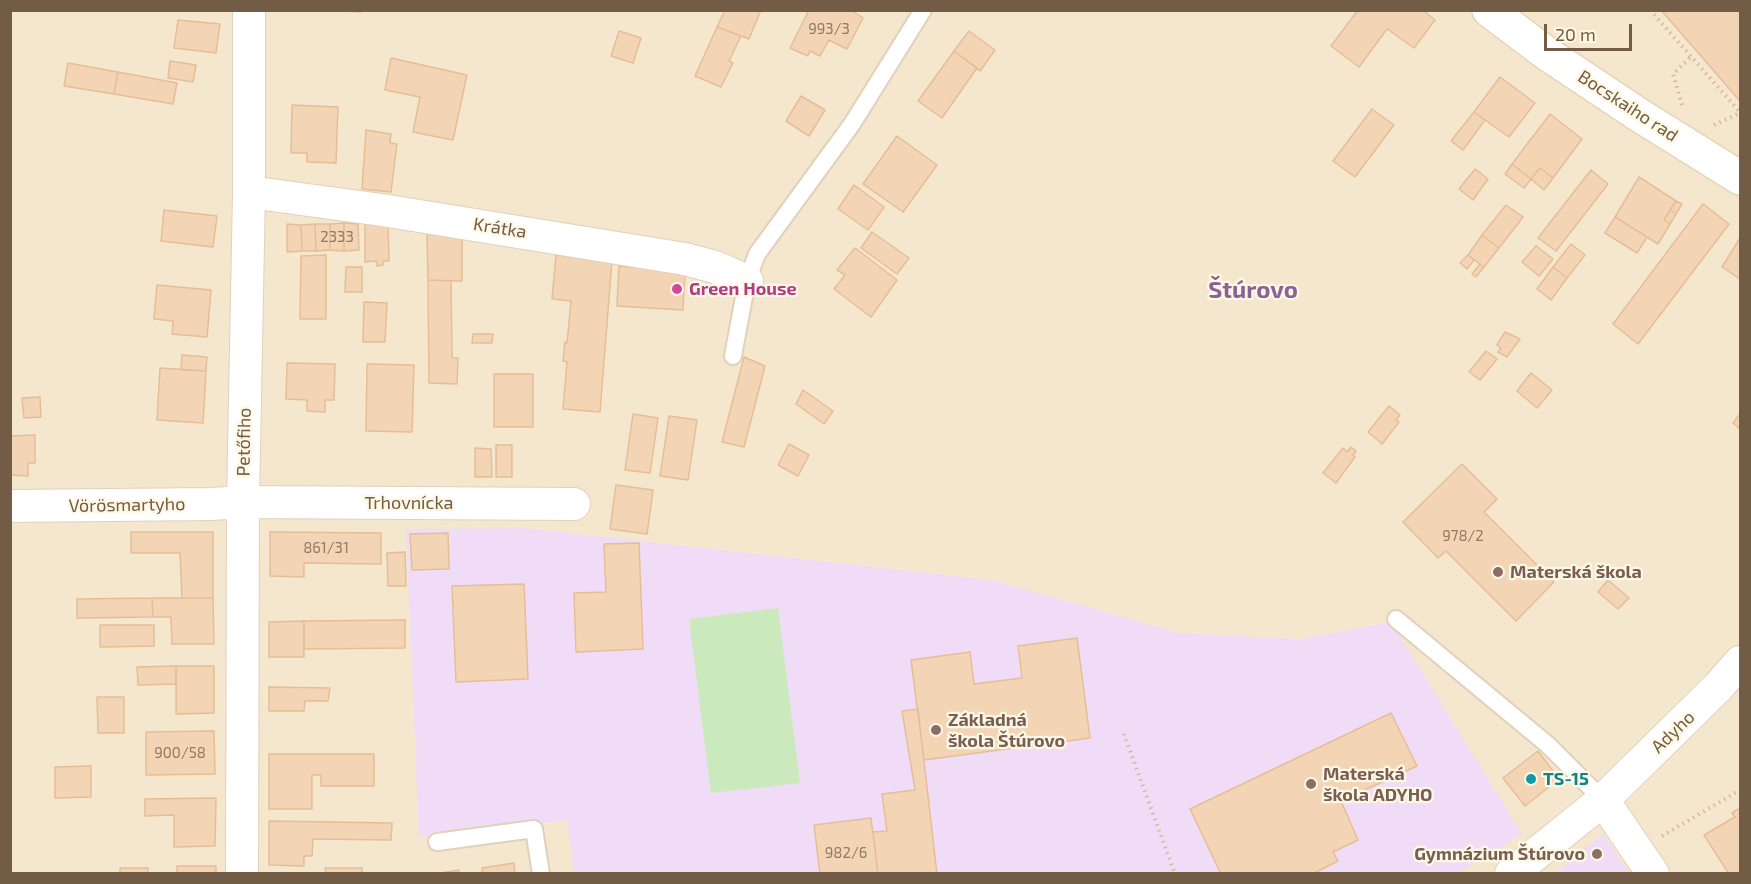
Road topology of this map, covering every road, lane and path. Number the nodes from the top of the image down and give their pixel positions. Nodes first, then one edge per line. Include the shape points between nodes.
1 (249, 10) edge
2 (923, 10) edge
3 (1489, 10) edge
4 (1650, 10) edge
5 (1691, 57) junction
6 (1683, 108) dead end
7 (1740, 112) edge
8 (1713, 126) dead end
9 (1740, 178) edge
10 (249, 192) junction
11 (747, 281) junction
12 (733, 356) dead end
13 (243, 502) junction
14 (574, 504) dead end
15 (10, 506) edge
16 (1396, 619) dead end
17 (1740, 662) edge
18 (1124, 734) dead end
19 (1740, 790) edge
20 (1603, 800) junction
21 (437, 842) dead end
22 (1646, 862) edge
23 (242, 873) edge
24 (541, 873) edge
25 (1175, 873) edge
26 (1511, 873) edge

1 - 10 street, Petőfiho
2 - 11 lane via 852,124 757,254
3 - 9 street, Bocskaiho rad via 1629,109
4 - 5 path
5 - 6 path via 1673,74
5 - 7 path
7 - 8 path
10 - 11 street, Krátka via 684,259
10 - 13 street, Petőfiho
11 - 12 lane
13 - 14 street, Trhovnícka
13 - 15 street, Vörösmartyho
13 - 23 street, Petőfiho
16 - 20 lane via 1548,745
17 - 20 street, Adyho
18 - 25 path
19 - 22 path
20 - 22 street
20 - 26 street, Adyho
21 - 24 lane via 534,829

